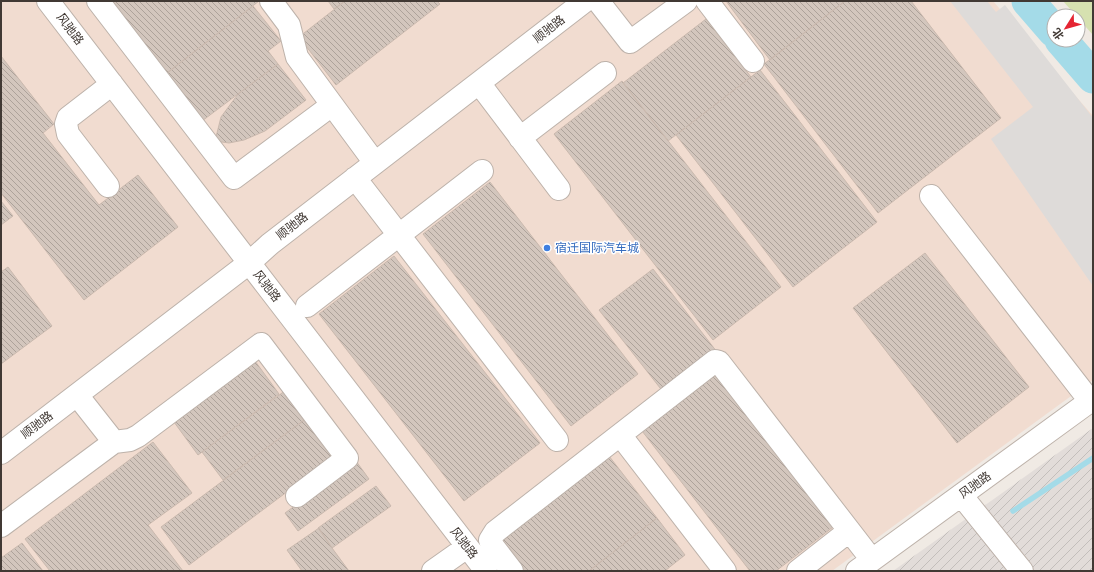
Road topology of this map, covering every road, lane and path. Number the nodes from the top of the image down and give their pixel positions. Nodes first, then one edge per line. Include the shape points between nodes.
1 (48, 1) edge
2 (98, 1) edge
3 (271, 1) edge
4 (686, 1) edge
5 (708, 1) edge
6 (585, 2) edge
7 (753, 61) dead end
8 (605, 73) dead end
9 (479, 83) junction
10 (112, 84) junction
11 (332, 105) junction
12 (520, 138) junction
13 (375, 163) junction
14 (482, 171) dead end
15 (355, 178) junction
16 (108, 186) dead end
17 (559, 189) dead end
18 (931, 196) dead end
19 (398, 235) junction
20 (250, 263) junction
21 (307, 306) dead end
22 (78, 394) junction
23 (1092, 400) edge
24 (621, 436) junction
25 (557, 440) dead end
26 (114, 442) junction
27 (1, 453) edge
28 (961, 495) junction
29 (297, 496) dead end
30 (1, 526) edge
31 (849, 532) junction
32 (467, 547) junction
33 (864, 566) edge
34 (433, 571) edge
35 (486, 571) edge
36 (512, 571) edge
37 (725, 571) edge
38 (798, 571) edge
39 (1022, 571) edge

1 - 10 street, 风驰路
2 - 11 street via 234,178
3 - 11 street via 289,24 297,58
4 - 6 street via 630,42
5 - 7 street
6 - 9 street, 顺驰路
8 - 12 street
9 - 12 street
9 - 13 street, 顺驰路
10 - 16 street via 68,118 66,124 68,134
10 - 20 street, 风驰路
11 - 13 street
12 - 17 street
13 - 15 street, 顺驰路
14 - 19 street
15 - 19 street
15 - 20 street, 顺驰路 via 270,244
18 - 23 street
19 - 21 street
19 - 25 street
20 - 22 street, 顺驰路
20 - 32 street, 风驰路
22 - 26 street
22 - 27 street, 顺驰路
23 - 28 street, 风驰路
24 - 31 street via 711,364 719,362
24 - 36 street via 492,536 492,545
24 - 37 street
26 - 29 street via 138,436 261,344 347,458
26 - 30 street
28 - 33 street, 风驰路
28 - 39 street
31 - 33 street
31 - 38 street
32 - 34 street
32 - 35 street, 风驰路

